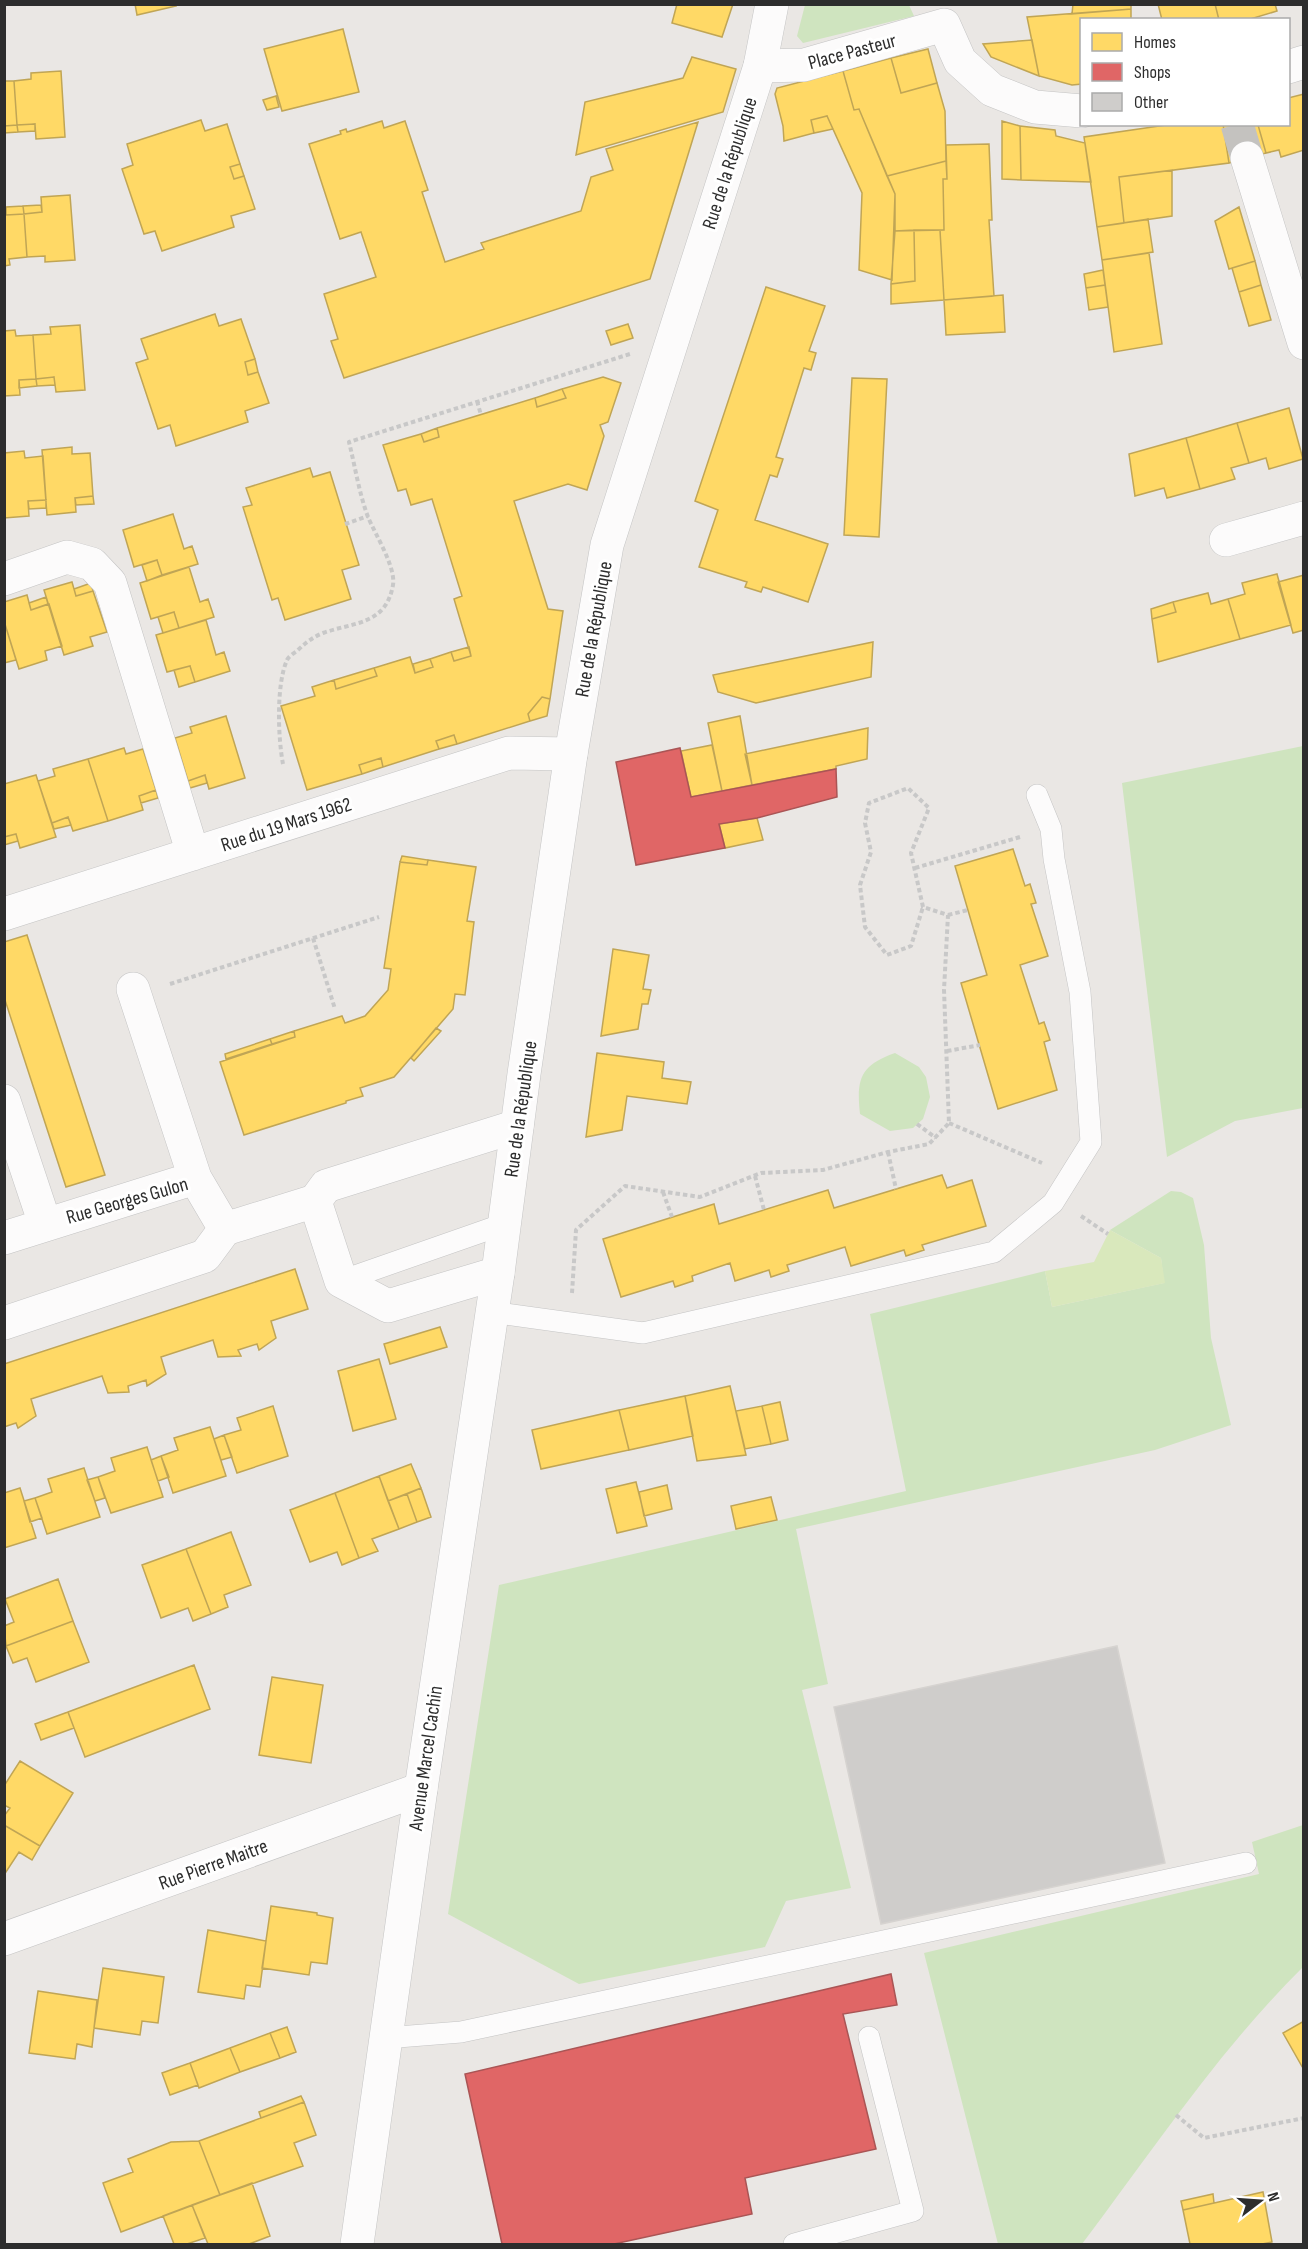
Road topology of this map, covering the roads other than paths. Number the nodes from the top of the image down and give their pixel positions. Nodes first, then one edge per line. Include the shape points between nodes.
1 (772, 4) edge
2 (760, 66) junction
3 (1080, 111) edge
4 (1247, 158) tunnel mouth
5 (1304, 343) edge
6 (1304, 518) edge
7 (1226, 540) dead end
8 (4, 579) edge
9 (571, 754) junction
10 (1037, 795) dead end
11 (193, 854) junction
12 (4, 914) edge
13 (134, 992) road end
14 (4, 1101) edge
15 (517, 1126) junction
16 (195, 1178) junction
17 (315, 1201) junction
18 (45, 1224) junction
19 (504, 1224) junction
20 (225, 1229) junction
21 (4, 1238) edge
22 (498, 1273) junction
23 (341, 1281) junction
24 (492, 1312) junction
25 (4, 1323) edge
26 (421, 1789) junction
27 (1246, 1863) dead end
28 (4, 1938) edge
29 (869, 2037) dead end
30 (385, 2038) junction
31 (357, 2244) edge
32 (794, 2244) edge

1 - 2 street, Rue de la République
2 - 3 street, Place Pasteur via 804,65 944,25 960,61 992,90 1035,107
2 - 9 street, Rue de la République via 607,545
4 - 5 street
6 - 7 street
8 - 11 street via 67,557 92,564 110,583
9 - 11 street, Rue du 19 Mars 1962 via 509,753
9 - 15 street, Rue de la République
10 - 24 lane via 1050,829 1080,992 1091,1142 1053,1203 994,1252 643,1334
11 - 12 street, Rue du 19 Mars 1962
13 - 16 street
14 - 18 street
15 - 17 street via 326,1186
15 - 19 street, Rue de la République
16 - 18 street, Rue Georges Gulon
16 - 20 street, Rue Georges Gulon
17 - 20 street
17 - 23 street
18 - 21 street, Rue Georges Gulon
19 - 22 street, Rue de la République
19 - 23 lane
20 - 25 street via 205,1256
22 - 23 street via 388,1306
22 - 24 street, Avenue Marcel Cachin
24 - 26 street, Avenue Marcel Cachin
26 - 28 street, Rue Pierre Maitre
26 - 30 street, Avenue Marcel Cachin
27 - 30 lane via 461,2032
29 - 32 lane via 913,2211
30 - 31 street, Avenue Marcel Cachin

